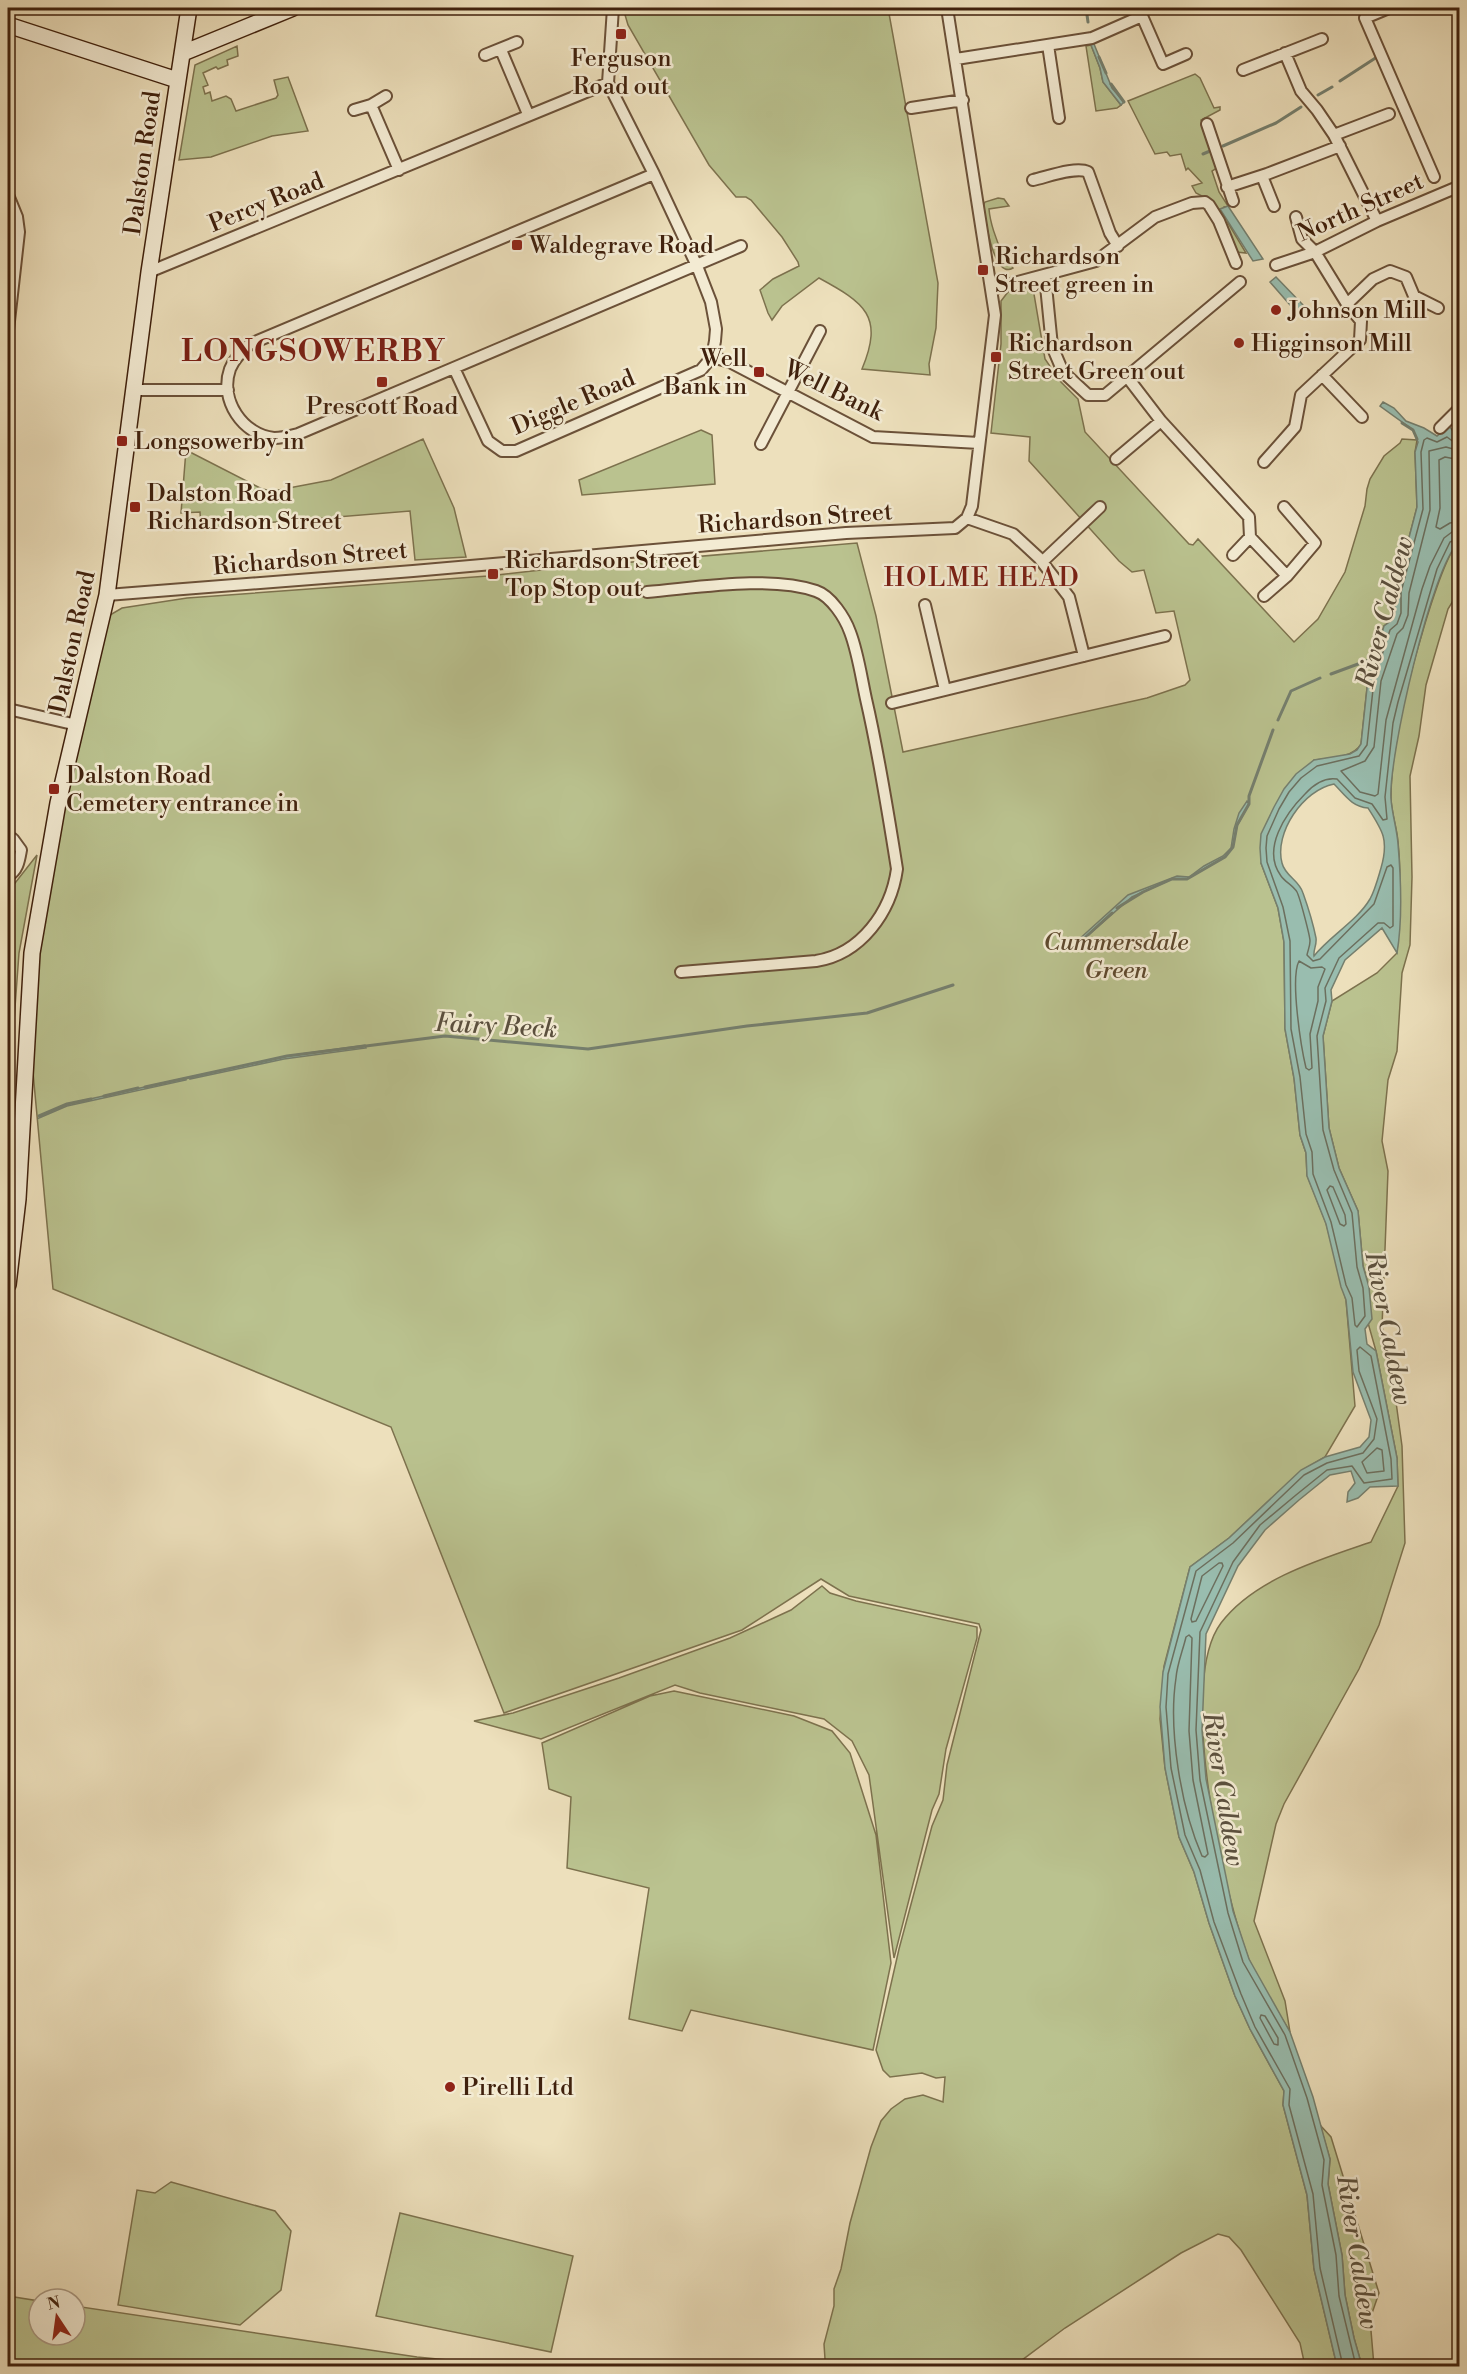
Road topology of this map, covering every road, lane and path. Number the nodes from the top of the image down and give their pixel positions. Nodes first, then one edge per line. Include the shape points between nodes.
1 (189, 8) edge
2 (293, 8) edge
3 (614, 8) edge
4 (947, 8) edge
5 (1389, 8) edge
6 (1140, 12) edge
7 (8, 25) edge
8 (1323, 39) dead end
9 (518, 42) dead end
10 (1048, 45) junction
11 (501, 50) junction
12 (183, 53) junction
13 (1285, 53) junction
14 (1186, 54) dead end
15 (485, 55) dead end
16 (956, 59) junction
17 (1243, 70) dead end
18 (177, 81) junction
19 (608, 83) junction
20 (386, 96) dead end
21 (963, 100) junction
22 (371, 105) junction
23 (911, 108) dead end
24 (354, 110) dead end
25 (528, 114) junction
26 (1389, 114) dead end
27 (1059, 118) dead end
28 (1207, 124) dead end
29 (1334, 135) junction
30 (1340, 146) junction
31 (399, 170) junction
32 (654, 174) junction
33 (1262, 176) junction
34 (1434, 177) dead end
35 (1033, 180) dead end
36 (1460, 186) edge
37 (1227, 187) junction
38 (8, 195) edge
39 (1233, 201) dead end
40 (1274, 206) dead end
41 (1296, 217) dead end
42 (1377, 221) junction
43 (741, 246) dead end
44 (1118, 246) junction
45 (1315, 252) junction
46 (1236, 263) dead end
47 (697, 266) junction
48 (1276, 266) dead end
49 (149, 272) junction
50 (1045, 276) junction
51 (1240, 282) dead end
52 (992, 289) junction
53 (1347, 304) junction
54 (1438, 308) dead end
55 (8, 330) edge
56 (820, 331) dead end
57 (712, 357) junction
58 (454, 368) junction
59 (1322, 375) junction
60 (1128, 378) junction
61 (134, 390) junction
62 (228, 390) junction
63 (787, 392) junction
64 (1460, 408) edge
65 (1362, 417) dead end
66 (1161, 421) junction
67 (1440, 428) dead end
68 (979, 443) junction
69 (761, 444) dead end
70 (1116, 459) dead end
71 (1264, 462) dead end
72 (1100, 507) dead end
73 (1284, 507) dead end
74 (967, 518) junction
75 (1250, 537) junction
76 (1233, 555) dead end
77 (1042, 562) junction
78 (1287, 576) junction
79 (647, 592) dead end
80 (107, 595) junction
81 (1264, 596) dead end
82 (924, 605) dead end
83 (1165, 636) dead end
84 (1084, 656) junction
85 (945, 690) junction
86 (892, 703) dead end
87 (8, 709) edge
88 (77, 725) junction
89 (8, 838) edge
90 (8, 876) edge
91 (681, 972) dead end
92 (8, 1285) edge

1 - 12 main road, Dalston Road
2 - 12 main road
3 - 19 street
4 - 16 street
5 - 34 street via 1365,18
6 - 10 street via 1092,38
6 - 14 street via 1163,64
7 - 18 main road
8 - 13 street
9 - 11 street
10 - 16 street
10 - 27 street
11 - 15 street
11 - 25 street
12 - 18 main road, Dalston Road
13 - 17 street
13 - 29 street via 1301,91
16 - 21 street
18 - 49 main road, Dalston Road
19 - 25 street, Percy Road
19 - 32 street
20 - 22 street
21 - 23 street
21 - 52 street
22 - 24 street
22 - 31 street
25 - 31 street, Percy Road
26 - 29 street
28 - 37 street
29 - 30 street
30 - 33 street
30 - 42 street
31 - 49 street, Percy Road
32 - 47 street
32 - 62 street via 258,339 234,362
33 - 37 street
33 - 40 street
35 - 44 street via 1074,170 1088,172
36 - 42 street, North Street
37 - 39 street
38 - 55 street via 20,232
41 - 45 street via 1302,239
42 - 45 street, North Street
43 - 47 street
44 - 46 street via 1155,217 1204,202 1215,213
44 - 50 street via 1096,261
45 - 48 street, North Street
45 - 53 street
47 - 57 street via 715,320
47 - 58 street
49 - 61 main road, Dalston Road
50 - 52 street
50 - 60 street via 1052,346 1063,372 1088,394 1105,395
51 - 60 street
52 - 68 street via 995,315
53 - 54 street via 1373,279 1390,271 1407,277 1414,296
53 - 59 street via 1361,321 1360,340
56 - 63 street
57 - 58 street, Diggle Road via 702,370 516,451 502,451 488,441
57 - 63 street, Well Bank via 730,362
58 - 62 street via 298,434 276,438 255,433 240,421
59 - 65 street
59 - 71 street via 1301,395 1295,427
60 - 66 street
61 - 62 street
61 - 80 main road, Dalston Road
63 - 68 street, Well Bank via 873,437
63 - 69 street
64 - 67 street
66 - 70 street
66 - 75 street via 1249,517
68 - 74 street
72 - 77 street
73 - 78 street via 1315,543
74 - 77 street via 1013,534
74 - 80 street, Richardson Street via 951,529 846,533
75 - 76 street
75 - 78 street
77 - 84 street via 1069,597
78 - 81 street
79 - 91 street via 780,585 818,591 832,603 849,629 855,649 877,748 897,869 894,888 874,924 857,943 834,958
80 - 88 main road, Dalston Road
82 - 85 street
83 - 84 street
84 - 85 street
85 - 86 street
87 - 88 street
88 - 92 main road, Dalston Road via 52,831 32,953 18,1199
89 - 90 street via 13,838 21,850 18,864

